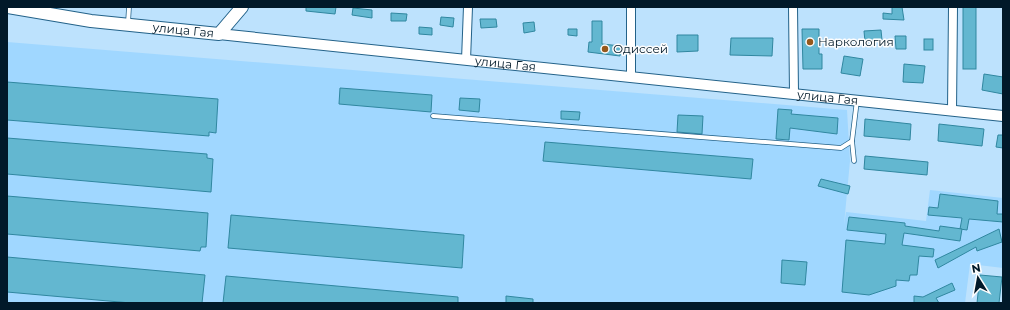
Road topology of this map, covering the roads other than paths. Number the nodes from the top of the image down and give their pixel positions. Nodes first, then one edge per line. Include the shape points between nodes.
1 (12, 7) edge
2 (130, 7) edge
3 (242, 7) edge
4 (468, 7) edge
5 (631, 7) edge
6 (792, 7) edge
7 (953, 7) edge
8 (128, 25) junction
9 (219, 34) junction
10 (466, 60) junction
11 (631, 76) junction
12 (794, 93) junction
13 (857, 100) junction
14 (952, 111) junction
15 (433, 116) dead end
16 (1003, 116) edge
17 (852, 141) junction
18 (854, 161) dead end

1 - 8 main road, улица Гая
2 - 8 lane
3 - 9 main road
4 - 10 street
5 - 11 street
6 - 12 street
7 - 14 street
8 - 9 main road, улица Гая
9 - 10 street, улица Гая
10 - 11 street, улица Гая
11 - 12 street, улица Гая
12 - 13 street, улица Гая
13 - 14 street, улица Гая
13 - 17 lane
14 - 16 street, улица Гая
15 - 17 lane via 811,147 841,148
17 - 18 lane

